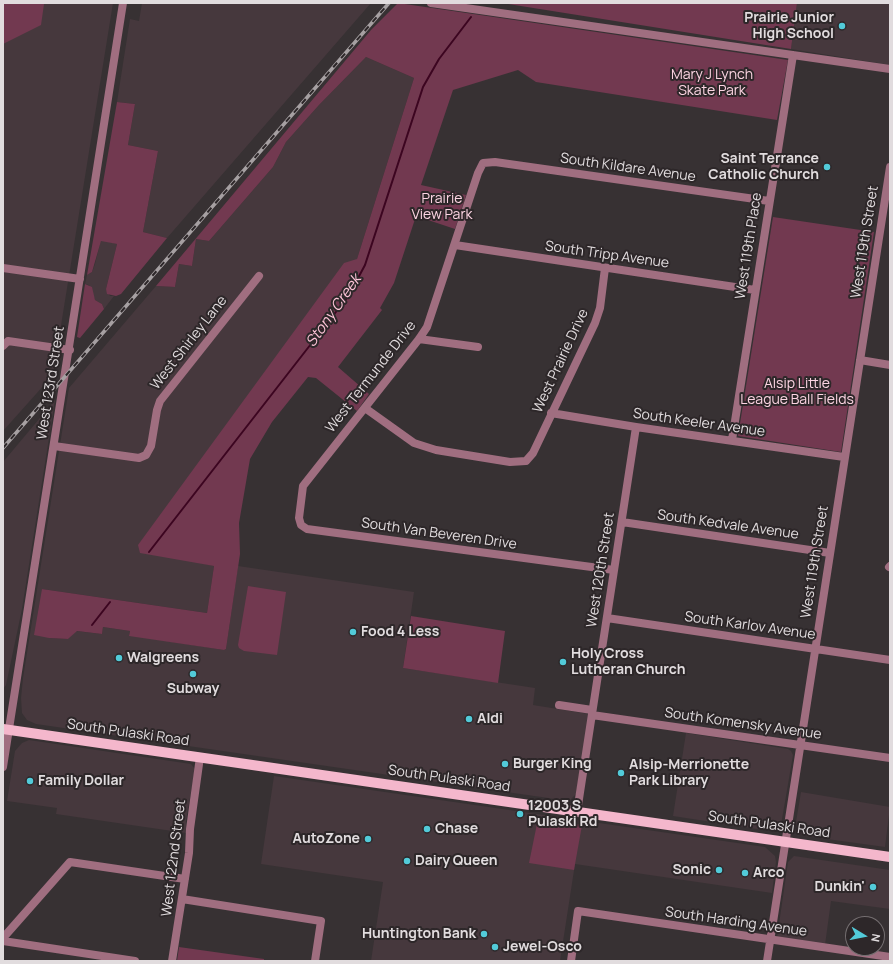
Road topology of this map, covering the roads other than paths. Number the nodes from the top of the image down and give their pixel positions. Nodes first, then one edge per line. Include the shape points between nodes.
1 (123, 3) edge
2 (431, 3) edge
3 (793, 55) junction
4 (890, 69) edge
5 (483, 163) joint
6 (890, 167) edge
7 (769, 201) junction
8 (455, 246) junction
9 (3, 268) edge
10 (605, 268) junction
11 (259, 276) dead end
12 (80, 279) junction
13 (755, 290) junction
14 (419, 339) junction
15 (3, 346) edge
16 (478, 347) dead end
17 (70, 350) junction
18 (860, 360) junction
19 (890, 365) edge
20 (365, 408) junction
21 (551, 413) junction
22 (636, 427) junction
23 (732, 440) junction
24 (54, 446) junction
25 (844, 457) junction
26 (303, 486) joint
27 (622, 522) junction
28 (830, 553) junction
29 (614, 570) junction
30 (607, 618) junction
31 (815, 649) junction
32 (890, 660) edge
33 (559, 705) dead end
34 (592, 713) junction
35 (6, 729) edge
36 (800, 745) junction
37 (200, 757) junction
38 (890, 758) edge
39 (3, 767) edge
40 (577, 812) junction
41 (786, 842) junction
42 (890, 857) edge
43 (185, 879) junction
44 (182, 899) junction
45 (3, 938) edge
46 (770, 940) junction
47 (3, 941) edge
48 (890, 957) edge
49 (135, 961) edge
50 (172, 961) edge
51 (315, 961) edge
52 (571, 961) edge
53 (767, 961) edge

1 - 12 street, West 123rd Street
2 - 3 street
3 - 4 street
3 - 7 street, West 119th Place
5 - 7 street, South Kildare Avenue via 495,162
5 - 8 street, West Termunde Drive
6 - 18 street, West 119th Street
7 - 13 street, West 119th Place
8 - 10 street, South Tripp Avenue
8 - 14 street, West Termunde Drive via 434,311
9 - 12 street
10 - 13 street, South Tripp Avenue
10 - 21 street, West Prairie Drive via 600,308
11 - 24 street, West Shirley Lane via 160,401 151,446 146,456 139,458
12 - 17 street, West 123rd Street
13 - 23 street, West 119th Place
14 - 16 street
14 - 20 street, West Termunde Drive
15 - 17 street via 8,341
17 - 24 street, West 123rd Street
18 - 19 street
18 - 25 street, West 119th Street
20 - 21 street, West Prairie Drive via 414,443 436,450 510,462 526,461 533,453
20 - 26 street, West Termunde Drive
21 - 22 street, South Keeler Avenue
22 - 23 street, South Keeler Avenue
22 - 27 street, West 120th Street
23 - 25 street, South Keeler Avenue
24 - 35 street, West 123rd Street
25 - 28 street, West 119th Street
26 - 29 street, South Van Beveren Drive via 298,518 301,525 307,529
27 - 28 street, South Kedvale Avenue
27 - 29 street, West 120th Street
28 - 31 street, West 119th Street
29 - 30 street, West 120th Street
30 - 31 street, South Karlov Avenue
30 - 34 street, West 120th Street
31 - 32 street, South Karlov Avenue
31 - 36 street, West 119th Street
33 - 34 street, South Komensky Avenue
34 - 36 street, South Komensky Avenue
34 - 40 street, West 120th Street
35 - 37 main road, South Pulaski Road
35 - 39 street, West 123rd Street
36 - 38 street, South Komensky Avenue
36 - 41 street, West 119th Street
37 - 40 main road, South Pulaski Road
37 - 43 street, West 122nd Street
40 - 41 main road, South Pulaski Road
41 - 42 main road, South Pulaski Road
41 - 46 street, West 119th Street
43 - 44 street, West 122nd Street
43 - 45 street via 70,862
44 - 50 street, West 122nd Street
44 - 51 street via 321,921
46 - 48 street, South Harding Avenue
46 - 52 street, South Harding Avenue via 578,911
46 - 53 street, West 119th Street
47 - 49 street

